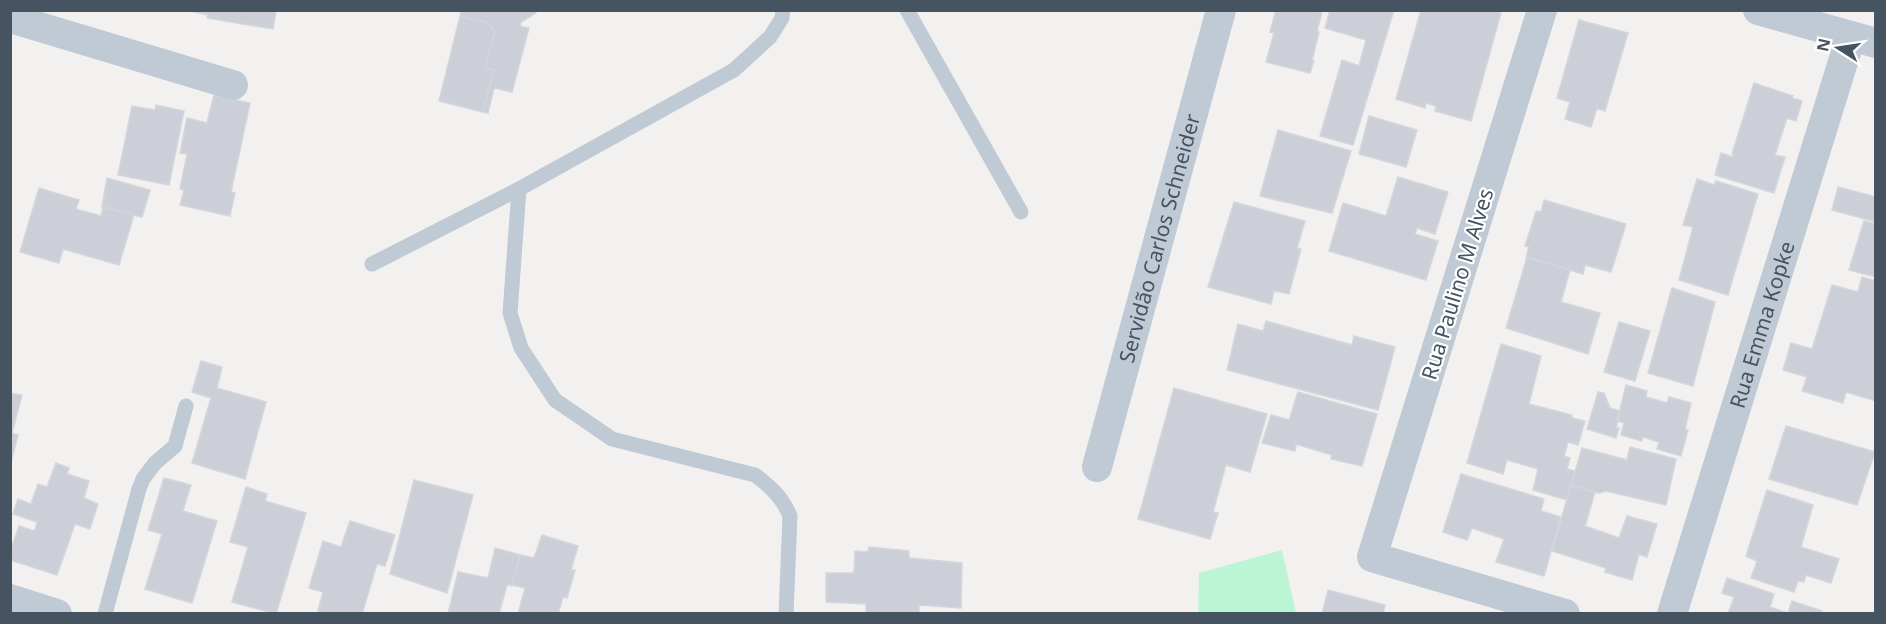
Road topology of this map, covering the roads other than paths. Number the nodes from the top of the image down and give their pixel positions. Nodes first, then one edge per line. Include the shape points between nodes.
1 (783, 10) edge
2 (907, 10) edge
3 (1221, 10) edge
4 (1542, 10) edge
5 (1758, 10) edge
6 (10, 18) edge
7 (1863, 40) edge
8 (233, 85) dead end
9 (519, 189) junction
10 (1021, 212) dead end
11 (372, 264) dead end
12 (186, 406) dead end
13 (1097, 467) dead end
14 (10, 599) edge
15 (57, 614) edge
16 (105, 614) edge
17 (786, 614) edge
18 (1564, 614) edge
19 (1672, 614) edge

1 - 9 lane via 771,37 734,70
2 - 10 lane
3 - 13 street, Servidão Carlos Schneider
4 - 18 street, Rua Paulino M Alves via 1372,557
5 - 7 street
6 - 8 street
7 - 19 street, Rua Emma Kopke
9 - 11 lane
9 - 17 lane via 510,313 521,348 555,399 612,439 755,475 772,487 790,516
12 - 16 lane via 175,446 155,463 139,489
14 - 15 street

